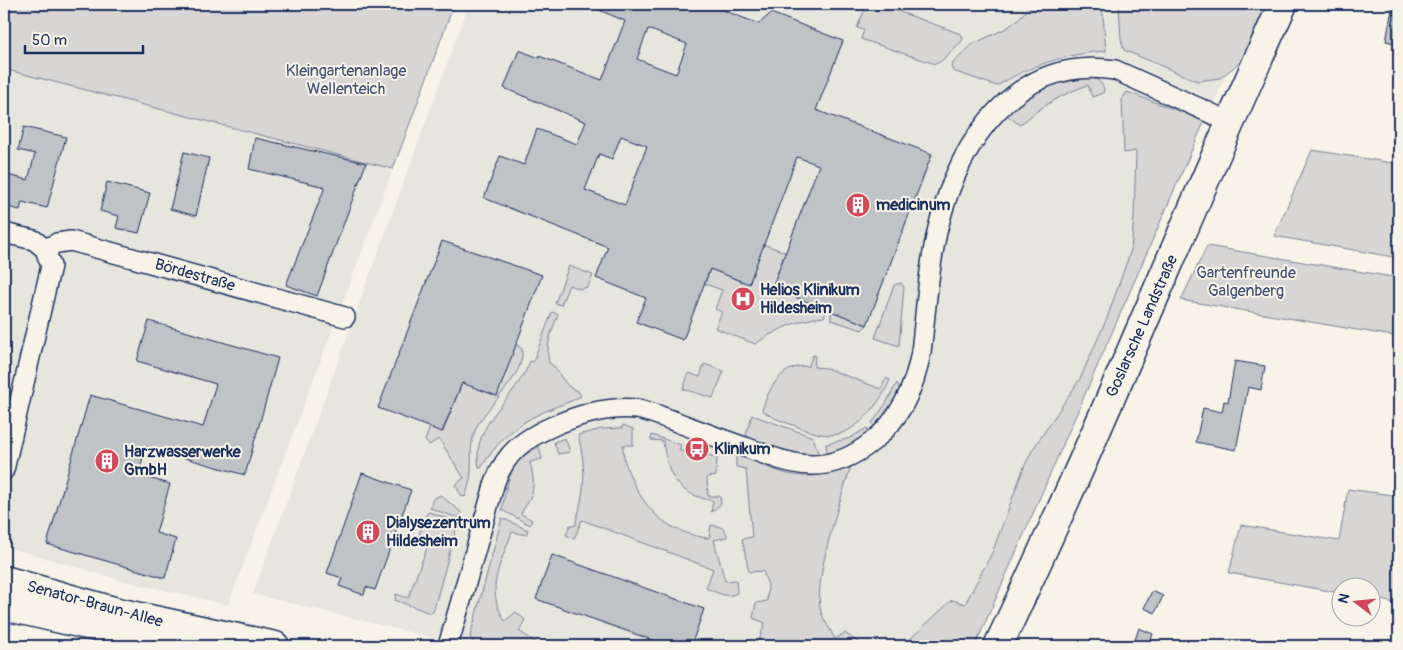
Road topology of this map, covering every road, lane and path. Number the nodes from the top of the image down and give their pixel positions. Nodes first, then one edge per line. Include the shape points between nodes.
1 (1283, 4) edge
2 (1230, 122) junction
3 (4, 233) edge
4 (45, 249) junction
5 (345, 317) dead end
6 (4, 470) edge
7 (4, 580) edge
8 (4, 606) edge
9 (179, 646) edge
10 (275, 646) edge
11 (448, 646) edge
12 (998, 646) edge

1 - 2 main road, Goslarsche Landstraße
2 - 11 street via 1104,68 1049,76 1013,95 990,119 969,149 943,207 930,268 919,360 909,393 890,425 854,454 813,465 794,464 642,410 608,410 574,416 540,432 510,454 501,466
2 - 12 main road, Goslarsche Landstraße via 1054,528
3 - 4 street via 34,240
4 - 5 street, Bördestraße via 71,241
4 - 6 street via 51,266
7 - 10 main road, Senator-Braun-Allee via 117,612
8 - 9 main road, Senator-Braun-Allee

